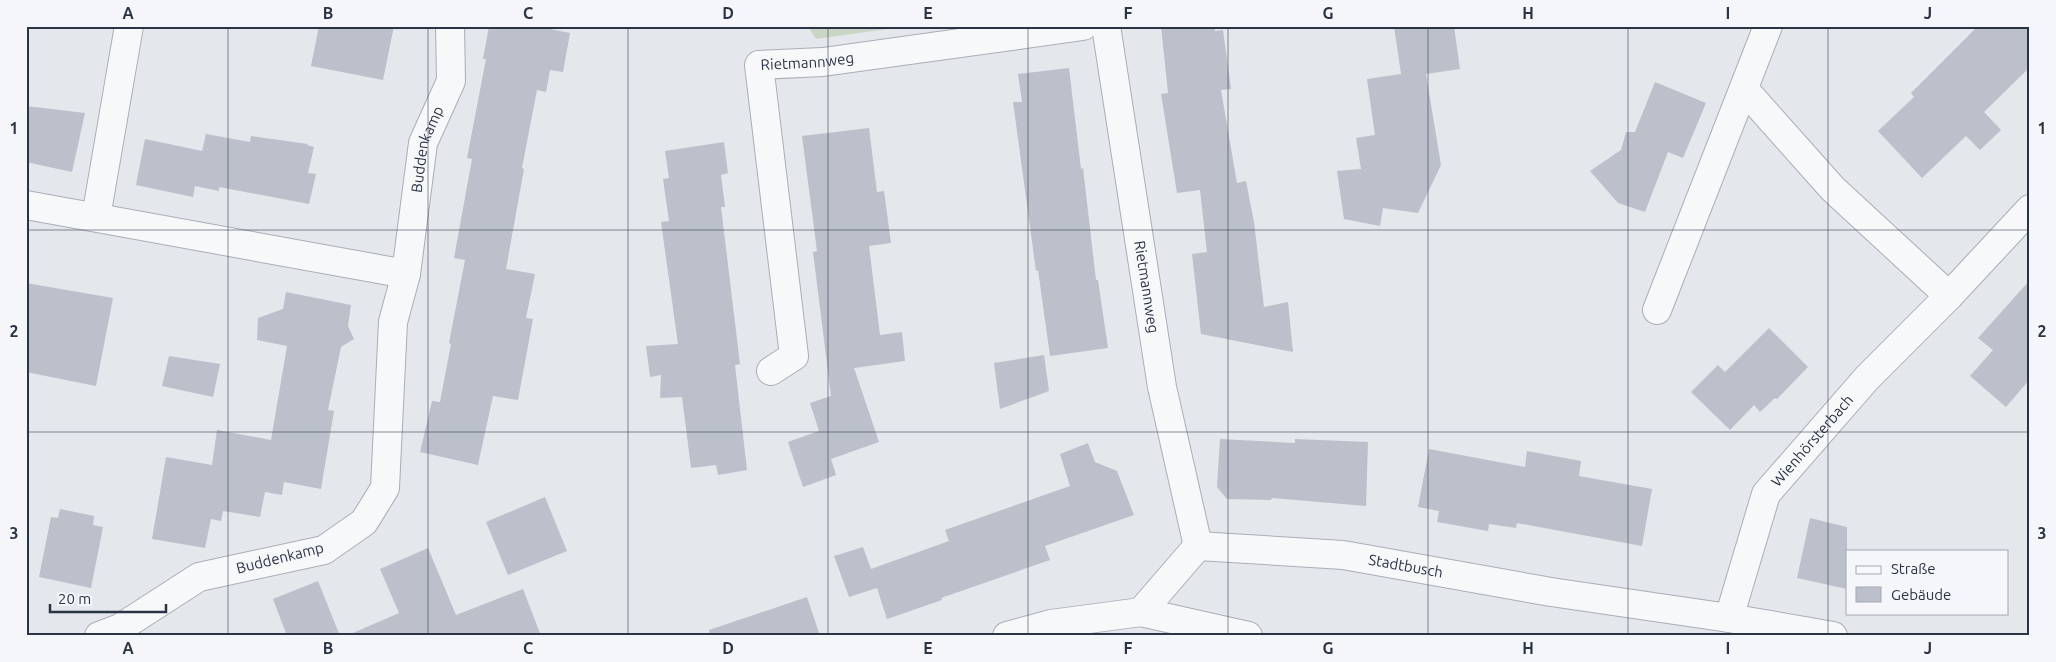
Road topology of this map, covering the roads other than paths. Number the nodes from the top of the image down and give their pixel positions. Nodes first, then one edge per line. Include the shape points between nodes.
1 (129, 26) edge
2 (450, 26) edge
3 (1084, 26) edge
4 (1106, 26) edge
5 (1768, 26) edge
6 (1744, 89) junction
7 (26, 205) edge
8 (2030, 209) edge
9 (96, 217) junction
10 (406, 274) junction
11 (1949, 296) junction
12 (1657, 310) dead end
13 (771, 371) dead end
14 (1198, 546) junction
15 (1141, 612) junction
16 (1729, 618) junction
17 (99, 636) edge
18 (1007, 636) edge
19 (1248, 636) edge
20 (1833, 636) edge

1 - 9 street
2 - 10 street, Buddenkamp via 451,81 423,143
3 - 13 street, Rietmannweg via 823,62 759,65 794,356
4 - 14 street, Rietmannweg via 1162,386
5 - 6 street
6 - 11 street via 1833,189
6 - 12 street
7 - 9 street
8 - 11 street, Wienhörsterbach
9 - 10 street
10 - 17 street, Buddenkamp via 393,322 385,488 364,522 324,550 199,577 120,628
11 - 16 street, Wienhörsterbach via 1867,378 1766,494
14 - 15 street
14 - 16 street, Stadtbusch via 1342,555 1551,592
15 - 18 street via 1051,624
15 - 19 street
16 - 20 street, Stadtbusch

